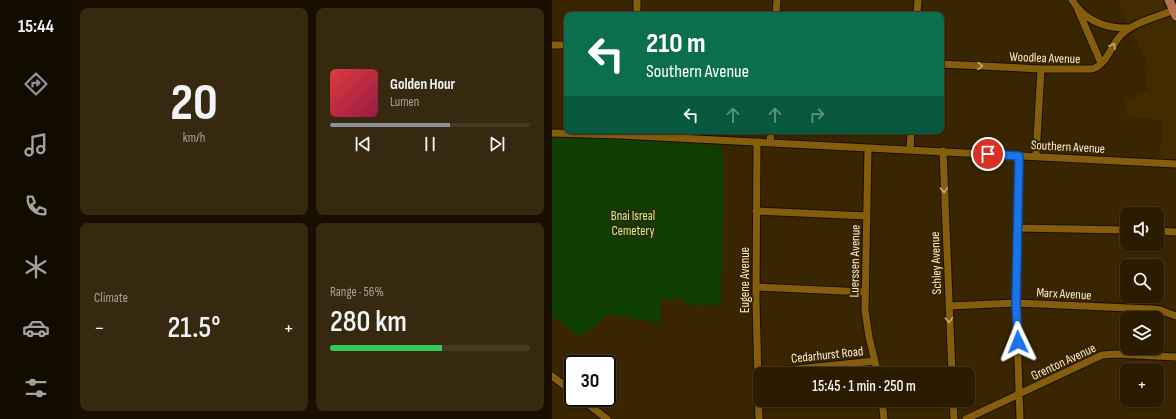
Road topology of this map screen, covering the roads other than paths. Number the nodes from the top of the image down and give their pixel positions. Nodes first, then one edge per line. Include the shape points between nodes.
1 (637, 0) edge
2 (777, 0) edge
3 (918, 0) edge
4 (1072, 0) edge
5 (1169, 0) edge
6 (1077, 8) junction
7 (637, 12) edge
8 (776, 12) edge
9 (917, 12) edge
10 (1175, 13) edge
11 (1130, 28) junction
12 (552, 45) edge
13 (564, 45) edge
14 (1101, 63) junction
15 (944, 64) edge
16 (1041, 69) junction
17 (552, 133) edge
18 (564, 133) edge
19 (645, 134) edge
20 (771, 134) edge
21 (911, 134) edge
22 (758, 142) junction
23 (770, 143) junction
24 (868, 148) junction
25 (910, 150) junction
26 (943, 152) junction
27 (1019, 156) junction
28 (1036, 156) junction
29 (1176, 164) edge
30 (756, 210) junction
31 (867, 216) junction
32 (1017, 228) junction
33 (1120, 230) edge
34 (1164, 231) edge
35 (1176, 232) edge
36 (756, 287) junction
37 (865, 292) junction
38 (1016, 303) junction
39 (949, 306) junction
40 (1176, 316) edge
41 (1176, 357) edge
42 (875, 361) junction
43 (758, 367) edge
44 (816, 367) edge
45 (876, 367) edge
46 (952, 367) edge
47 (552, 376) edge
48 (564, 385) edge
49 (1020, 395) junction
50 (592, 407) edge
51 (759, 407) edge
52 (883, 407) edge
53 (953, 407) edge
54 (607, 419) edge
55 (759, 419) edge
56 (884, 419) edge
57 (954, 419) edge
58 (966, 419) edge
59 (1020, 419) edge

1 - 7 street
2 - 8 street
3 - 9 street
4 - 6 street
5 - 10 main road
6 - 11 street via 1101,25
6 - 14 street
10 - 11 street
14 -> 11 street via 1117,39
12 - 13 street
14 - 16 street, Woodlea Avenue via 1088,70
15 -> 16 street, Woodlea Avenue
16 - 28 street
17 - 18 street, Southern Avenue
19 - 22 street, Southern Avenue
20 - 23 street
21 - 25 street
22 - 23 street, Southern Avenue
22 - 30 street, Eugene Avenue
23 - 24 street, Southern Avenue
24 - 25 street, Southern Avenue
24 - 31 street, Luerssen Avenue
25 - 26 street, Southern Avenue
26 - 27 street, Southern Avenue
26 -> 39 street, Schley Avenue
27 - 28 street, Southern Avenue
27 - 32 street
28 - 29 street, Southern Avenue
30 - 31 street
30 - 36 street, Eugene Avenue
31 - 37 street, Luerssen Avenue
32 - 33 street
32 - 38 street
34 - 35 street
36 - 37 street
36 - 43 street, Eugene Avenue
37 - 42 street, Luerssen Avenue via 866,323
38 - 39 street, Marx Avenue
38 - 40 street, Marx Avenue via 1152,309
38 - 49 street
39 -> 46 street, Schley Avenue
41 - 49 street, Grenton Avenue via 1102,355
42 - 44 street, Cedarhurst Road
42 - 45 street, Luerssen Avenue
47 - 48 street
49 - 58 street, Grenton Avenue
49 - 59 street
50 - 54 street
51 - 55 street, Eugene Avenue
52 - 56 street
53 - 57 street

